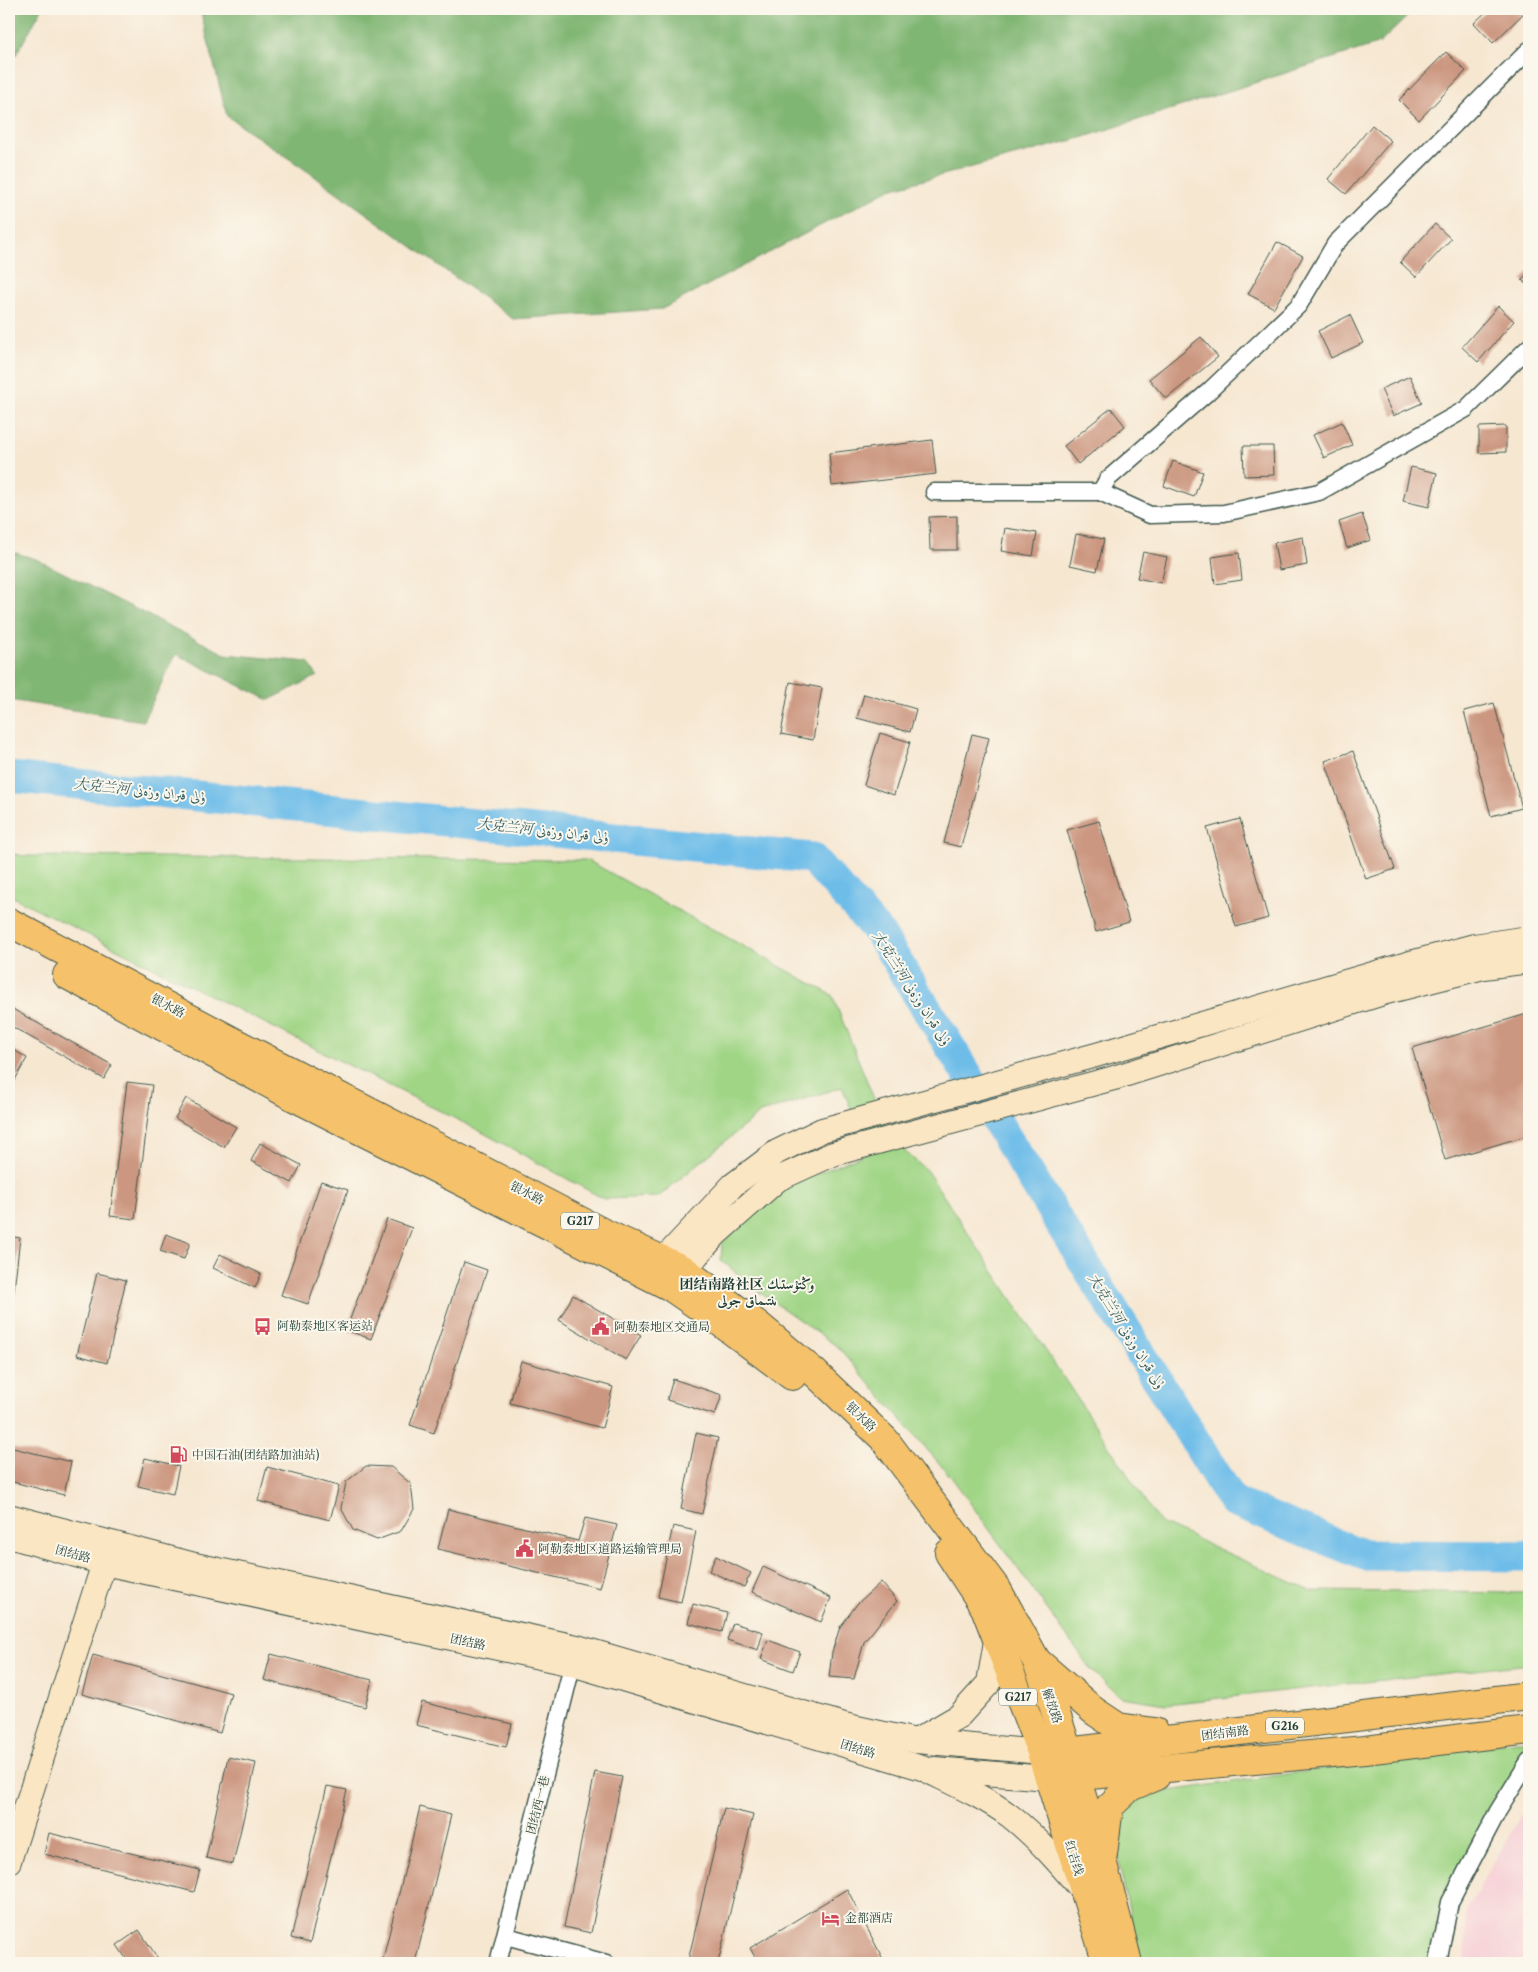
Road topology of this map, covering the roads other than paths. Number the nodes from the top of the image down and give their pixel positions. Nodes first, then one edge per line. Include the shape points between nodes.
1 (1527, 58) edge
2 (1529, 347) edge
3 (934, 492) dead end
4 (1100, 492) junction
5 (9, 922) edge
6 (1529, 938) edge
7 (9, 943) edge
8 (1529, 962) edge
9 (666, 1273) junction
10 (9, 1516) edge
11 (9, 1536) edge
12 (106, 1553) junction
13 (996, 1641) junction
14 (574, 1656) junction
15 (1036, 1660) junction
16 (1529, 1696) edge
17 (1529, 1730) edge
18 (1192, 1737) junction
19 (916, 1741) junction
20 (1054, 1752) junction
21 (1529, 1760) edge
22 (922, 1768) junction
23 (1177, 1768) junction
24 (1075, 1777) junction
25 (1048, 1778) junction
26 (1102, 1860) junction
27 (9, 1861) edge
28 (1085, 1895) junction
29 (506, 1936) junction
30 (498, 1963) edge
31 (606, 1963) edge
32 (1107, 1963) edge
33 (1128, 1963) edge
34 (1438, 1963) edge

1 - 4 street via 1334,244 1299,305 1208,392 1108,479
2 - 4 street via 1466,409 1318,492 1224,513 1150,515
3 - 4 street
5 - 9 highway, 银水路 / G217 via 600,1231
6 - 9 main road via 1474,946 1414,962 1096,1055 822,1130 777,1152 733,1185
7 - 9 highway, 银水路 / G217 via 292,1096
8 - 9 main road via 1484,967 1383,993 1114,1078 833,1154 778,1179
9 - 13 highway, 银水路 / G217 via 704,1310 800,1382 878,1459 941,1541 984,1608
9 - 15 highway, 银水路 / G217 via 758,1325 816,1374 885,1440 998,1591
10 - 12 main road, 团结路
11 - 12 main road, 团结路
12 - 14 main road, 团结路 via 204,1567
12 - 27 main road
13 - 19 main road via 989,1683 959,1716
13 - 20 highway, G217
14 - 19 main road, 团结路
14 - 22 main road, 团结路
14 - 29 street, 团结西一巷
15 - 18 highway via 1094,1711 1118,1727
15 - 20 highway, 解放路 / G217 via 1052,1704
16 - 18 highway, 团结南路 / G216
17 - 23 highway
18 - 20 highway, 团结南路 / G216
19 - 20 main road, 团结路
20 - 24 highway, 红吉线
20 - 25 highway, 红吉线
21 - 34 street via 1450,1902
22 - 25 main road
22 - 28 main road via 1010,1816 1056,1859
23 - 24 highway
23 - 26 highway via 1130,1787 1109,1807
24 - 25 highway
24 - 26 highway, 红吉线
25 - 28 highway, 红吉线
26 - 33 highway, 红吉线
28 - 32 highway, 红吉线
29 - 30 street, 团结西一巷
29 - 31 street

